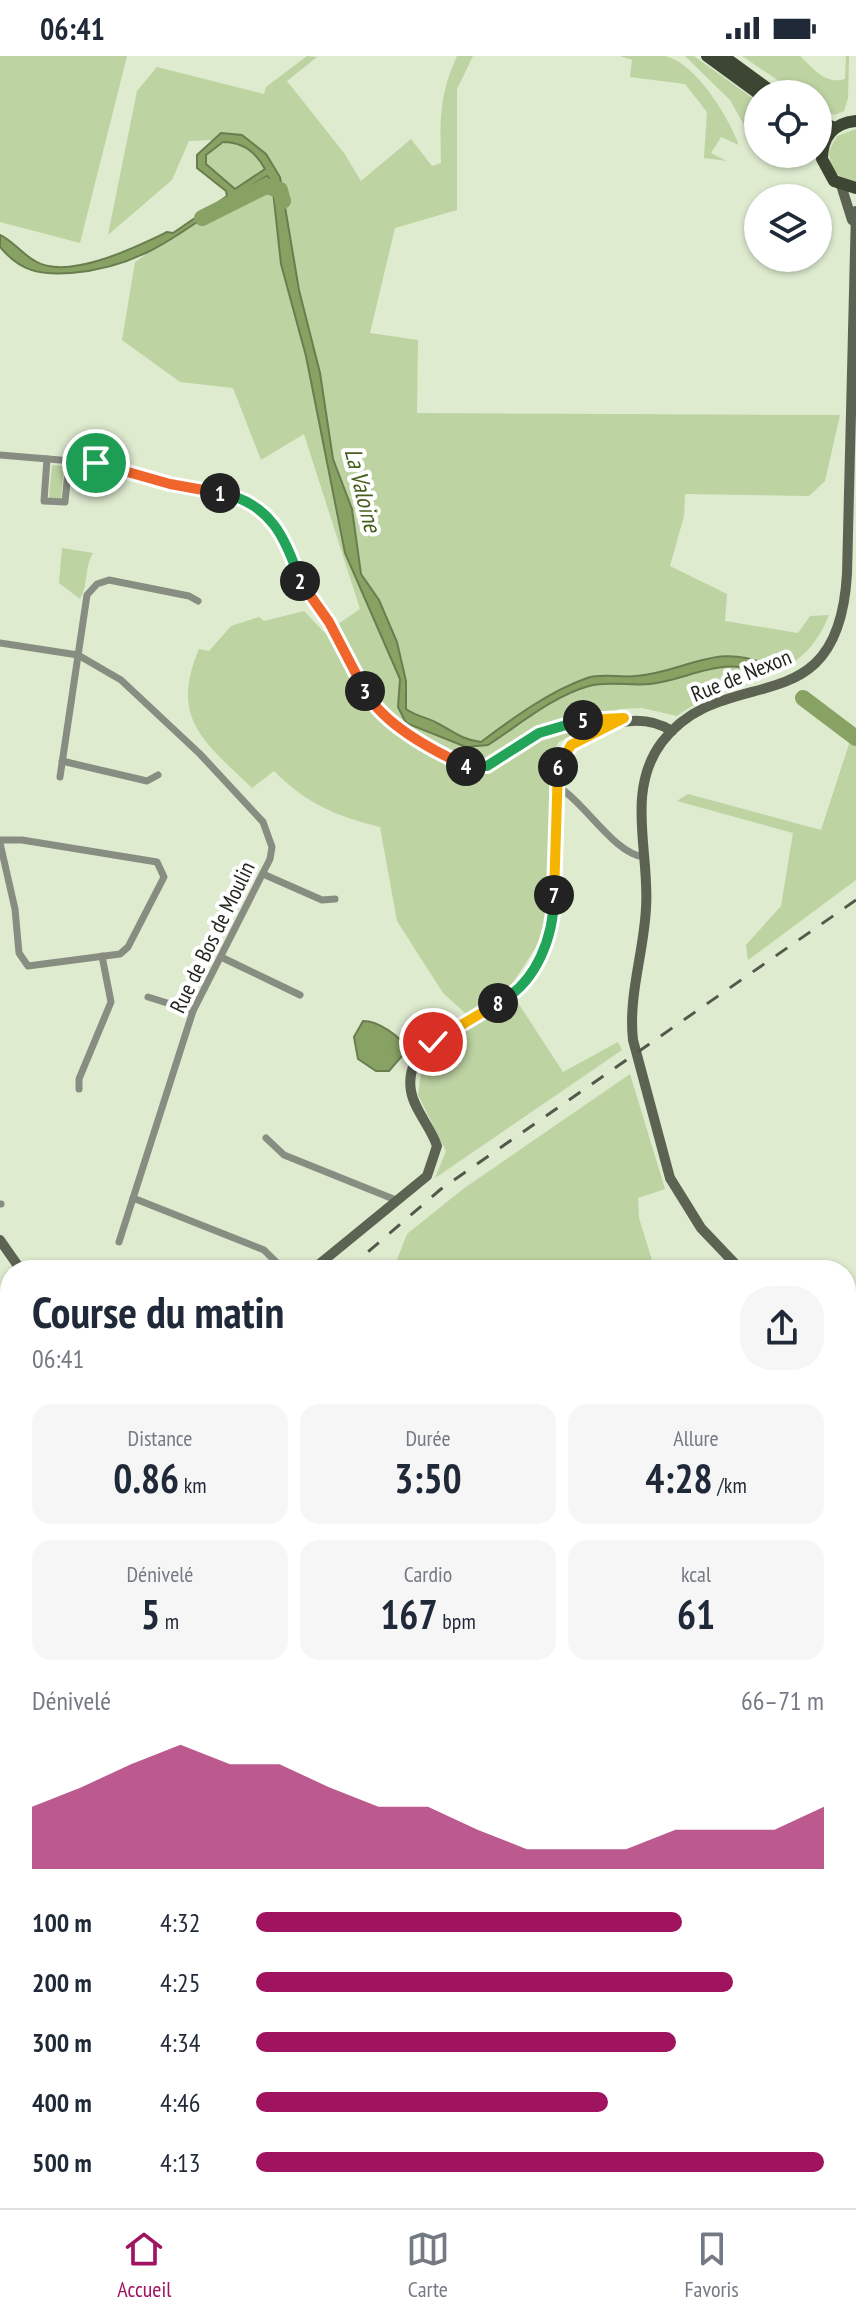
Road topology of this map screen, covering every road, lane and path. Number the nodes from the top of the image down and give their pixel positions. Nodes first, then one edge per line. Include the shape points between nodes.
1 (707, 56) edge
2 (723, 56) edge
3 (756, 80) edge
4 (744, 83) edge
5 (854, 117) edge
6 (832, 127) edge
7 (835, 128) junction
8 (832, 132) edge
9 (824, 168) edge
10 (841, 185) junction
11 (856, 188) edge
12 (856, 211) edge
13 (854, 226) junction
14 (854, 259) edge
15 (853, 359) edge
16 (0, 455) edge
17 (47, 459) junction
18 (69, 461) junction
19 (198, 601) dead end
20 (0, 643) edge
21 (78, 655) junction
22 (624, 718) junction
23 (672, 731) junction
24 (62, 761) junction
25 (158, 775) dead end
26 (60, 777) dead end
27 (557, 786) junction
28 (0, 841) edge
29 (644, 857) junction
30 (263, 874) junction
31 (335, 899) dead end
32 (102, 956) junction
33 (221, 957) junction
34 (300, 995) dead end
35 (148, 997) dead end
36 (193, 1011) junction
37 (79, 1089) dead end
38 (266, 1138) dead end
39 (133, 1198) junction
40 (396, 1200) junction
41 (0, 1240) edge
42 (119, 1242) dead end
43 (14, 1260) edge
44 (274, 1260) edge
45 (324, 1260) edge
46 (731, 1260) edge

1 - 4 main road
2 - 3 main road
5 - 7 main road
6 - 7 main road
7 - 8 main road
9 - 10 main road
10 - 11 main road
10 - 13 main road, Rue de Nexon
12 - 13 main road, Rue de Nexon
13 - 14 main road, Rue de Nexon
14 - 15 main road, Rue de Nexon
15 - 23 main road, Rue de Nexon via 845,600 832,644 796,678 704,709
16 - 17 street
17 - 18 street
17 - 18 street via 44,501 65,502
18 - 22 street via 96,463 256,505 288,545 302,590 329,622 367,695 385,715 443,756 468,767 487,766 539,733 582,720
19 - 21 street via 109,580 97,584 87,595
20 - 21 street, Rue de Bos de Moulin
21 - 24 street
21 - 30 street, Rue de Bos de Moulin via 121,680 263,822 272,847
22 - 23 main road
22 - 27 main road via 571,745 559,765
23 - 29 main road, Rue de Nexon via 646,773 641,807
24 - 25 street via 147,781
24 - 26 street
27 - 29 street via 623,848
27 - 40 main road via 551,937 538,962 505,1000 448,1030 418,1059 411,1092 431,1129 435,1159 427,1176
28 - 32 street via 19,953 28,966
28 - 32 street via 157,862 164,877 128,947
29 - 46 main road, Rue de Nexon via 647,907 630,1017 640,1071 676,1190 701,1228
30 - 31 street via 322,900
30 - 33 street, Rue de Bos de Moulin
32 - 37 street via 111,1002
33 - 34 street
33 - 36 street, Rue de Bos de Moulin
35 - 36 street
36 - 39 street, Rue de Bos de Moulin
38 - 40 street via 284,1155
39 - 42 street, Rue de Bos de Moulin
39 - 44 street via 264,1250
40 - 45 main road
41 - 43 main road

